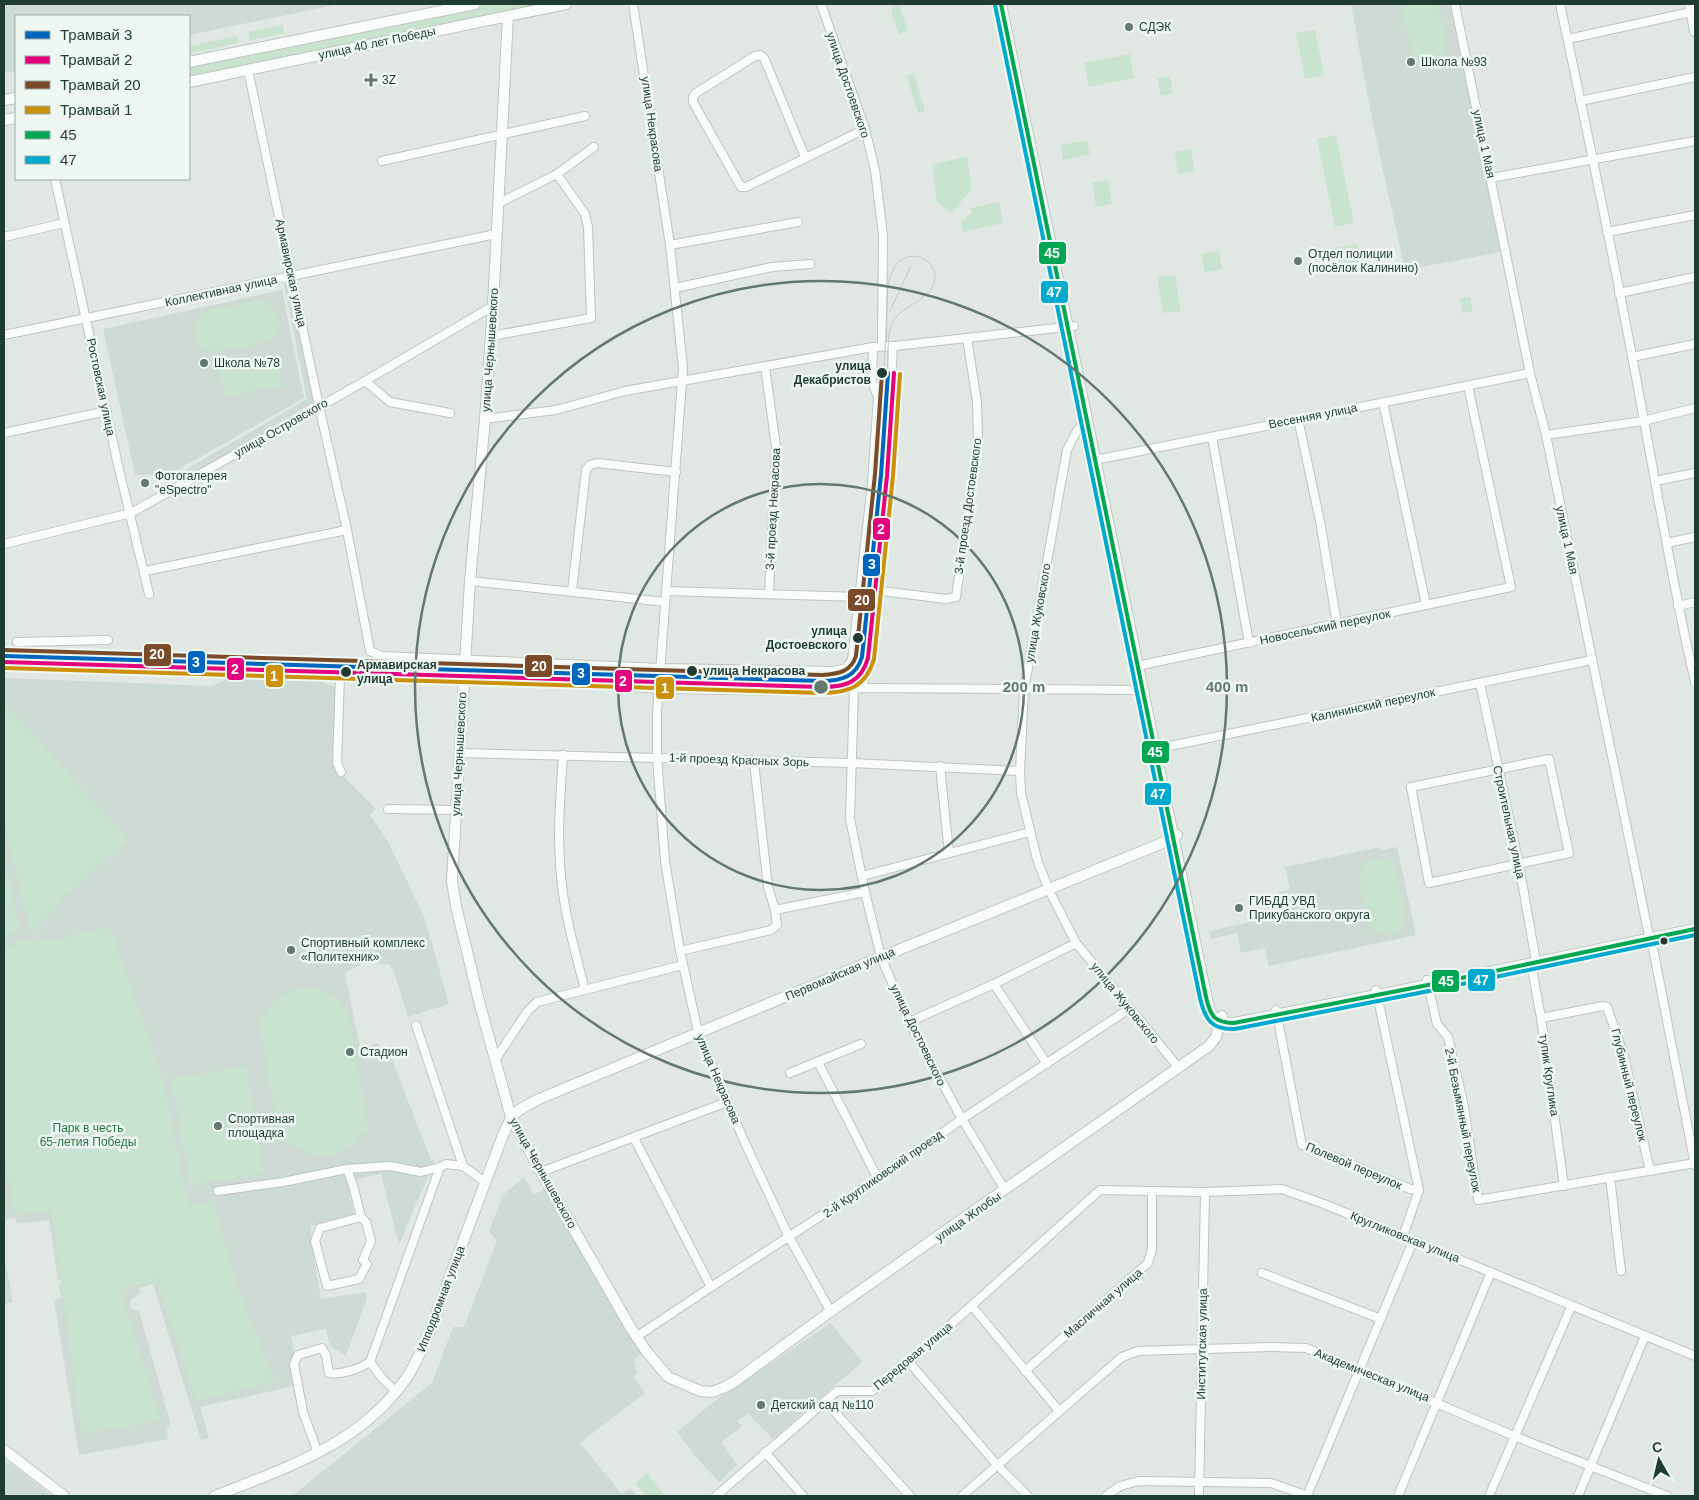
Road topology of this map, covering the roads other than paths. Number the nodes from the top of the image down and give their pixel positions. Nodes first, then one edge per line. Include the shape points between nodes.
1 (475, 4) edge
2 (566, 4) edge
3 (633, 4) edge
4 (820, 4) edge
5 (1001, 4) edge
6 (1007, 4) edge
7 (1455, 4) edge
8 (1560, 4) edge
9 (1691, 8) edge
10 (508, 16) junction
11 (1695, 31) edge
12 (1568, 39) junction
13 (190, 62) edge
14 (248, 70) junction
15 (1695, 77) edge
16 (190, 82) edge
17 (1580, 101) junction
18 (585, 116) dead end
19 (865, 128) junction
20 (503, 134) junction
21 (1695, 141) edge
22 (594, 147) dead end
23 (805, 157) junction
24 (1592, 160) junction
25 (382, 161) dead end
26 (557, 174) junction
27 (1491, 178) junction
28 (55, 180) edge
29 (499, 203) junction
30 (1695, 215) edge
31 (798, 222) dead end
32 (64, 223) junction
33 (1607, 232) junction
34 (496, 234) junction
35 (4, 237) edge
36 (670, 245) junction
37 (810, 264) dead end
38 (292, 276) junction
39 (1695, 277) edge
40 (675, 288) junction
41 (1619, 292) junction
42 (493, 306) junction
43 (87, 318) junction
44 (1071, 327) junction
45 (4, 335) edge
46 (491, 336) junction
47 (967, 338) junction
48 (1695, 344) edge
49 (882, 346) junction
50 (894, 346) junction
51 (872, 347) junction
52 (1632, 357) junction
53 (765, 366) junction
54 (1530, 373) junction
55 (364, 381) junction
56 (682, 382) junction
57 (1468, 386) junction
58 (1383, 402) junction
59 (319, 406) junction
60 (1695, 408) edge
61 (106, 411) junction
62 (450, 413) dead end
63 (1087, 417) junction
64 (485, 419) junction
65 (1298, 419) junction
66 (1643, 420) junction
67 (4, 433) edge
68 (1546, 435) junction
69 (1212, 437) junction
70 (1098, 459) junction
71 (676, 472) junction
72 (1695, 473) edge
73 (1655, 481) junction
74 (131, 513) junction
75 (347, 530) junction
76 (1695, 537) edge
77 (1667, 543) junction
78 (4, 544) edge
79 (144, 571) junction
80 (470, 581) junction
81 (873, 590) junction
82 (666, 591) junction
83 (572, 592) junction
84 (769, 593) junction
85 (149, 594) dead end
86 (860, 597) junction
87 (665, 602) junction
88 (1695, 602) edge
89 (1426, 605) junction
90 (1678, 606) junction
91 (1336, 624) junction
92 (108, 640) dead end
93 (17, 642) dead end
94 (1249, 643) junction
95 (1592, 660) junction
96 (465, 661) junction
97 (1140, 666) junction
98 (1693, 666) edge
99 (661, 668) junction
100 (319, 676) dead end
101 (340, 676) junction
102 (464, 681) junction
103 (1695, 682) edge
104 (1480, 683) junction
105 (863, 688) junction
106 (659, 689) junction
107 (854, 689) junction
108 (1024, 690) junction
109 (1142, 690) junction
110 (1157, 748) junction
111 (459, 753) junction
112 (563, 755) junction
113 (657, 757) junction
114 (754, 762) junction
115 (852, 764) junction
116 (940, 766) junction
117 (1498, 769) junction
118 (1020, 771) junction
119 (340, 772) dead end
120 (388, 809) dead end
121 (456, 810) junction
122 (1030, 832) junction
123 (1177, 839) junction
124 (949, 853) junction
125 (1519, 864) junction
126 (862, 876) junction
127 (1048, 888) junction
128 (865, 892) junction
129 (776, 910) junction
130 (1695, 924) edge
131 (1695, 929) edge
132 (1649, 936) junction
133 (1076, 943) junction
134 (680, 951) junction
135 (881, 957) junction
136 (1534, 961) junction
137 (683, 965) junction
138 (1427, 982) junction
139 (994, 984) junction
140 (585, 990) junction
141 (1376, 993) junction
142 (1129, 1009) junction
143 (1276, 1012) junction
144 (1541, 1018) junction
145 (1226, 1019) junction
146 (909, 1022) junction
147 (416, 1025) dead end
148 (698, 1032) junction
149 (861, 1044) dead end
150 (496, 1060) junction
151 (818, 1062) junction
152 (1047, 1064) junction
153 (1179, 1068) junction
154 (790, 1073) dead end
155 (728, 1102) junction
156 (511, 1117) junction
157 (962, 1119) junction
158 (634, 1138) junction
159 (1695, 1164) edge
160 (463, 1166) junction
161 (440, 1167) junction
162 (347, 1170) junction
163 (1650, 1171) junction
164 (541, 1172) junction
165 (1610, 1178) junction
166 (878, 1179) junction
167 (484, 1182) junction
168 (1564, 1186) junction
169 (1005, 1190) junction
170 (1100, 1190) joint
171 (1419, 1190) junction
172 (218, 1191) dead end
173 (1152, 1191) junction
174 (1205, 1192) junction
175 (361, 1217) junction
176 (1403, 1236) junction
177 (789, 1238) junction
178 (1413, 1241) junction
179 (1621, 1271) dead end
180 (1491, 1272) junction
181 (1262, 1273) dead end
182 (711, 1287) junction
183 (972, 1306) junction
184 (1571, 1307) junction
185 (831, 1312) junction
186 (1381, 1319) junction
187 (1645, 1336) junction
188 (636, 1337) junction
189 (1202, 1349) junction
190 (1695, 1356) edge
191 (370, 1362) junction
192 (909, 1362) junction
193 (1025, 1371) junction
194 (1360, 1371) junction
195 (700, 1391) joint
196 (396, 1392) junction
197 (825, 1401) junction
198 (1438, 1402) junction
199 (1059, 1411) junction
200 (1514, 1436) junction
201 (4, 1450) edge
202 (765, 1452) junction
203 (318, 1453) junction
204 (997, 1465) junction
205 (1591, 1465) junction
206 (1201, 1482) junction
207 (64, 1496) edge
208 (215, 1496) edge
209 (716, 1496) edge
210 (803, 1496) edge
211 (910, 1496) edge
212 (962, 1496) edge
213 (1028, 1496) edge
214 (1106, 1496) edge
215 (1200, 1496) edge
216 (1307, 1496) edge
217 (1398, 1496) edge
218 (1489, 1496) edge
219 (1578, 1496) edge
220 (1667, 1496) edge

1 - 13 street, улица 40 лет Победы
2 - 10 street, улица 40 лет Победы
3 - 36 street, улица Некрасова
4 - 19 street, улица Достоевского
5 - 44 street
6 - 44 street
7 - 27 street, улица 1 Мая
8 - 12 street
9 - 11 street
9 - 12 street
10 - 14 street, улица 40 лет Победы
10 - 20 street, улица Чернышевского
12 - 17 street
14 - 16 street, улица 40 лет Победы
14 - 38 street, Армавирская улица
15 - 17 street
17 - 24 street
18 - 20 street
19 - 23 street
19 - 49 street, улица Достоевского via 875,170 884,235
20 - 25 street
20 - 29 street, улица Чернышевского
21 - 24 street
22 - 26 street
23 - 23 street via 741,187 693,97 760,55
24 - 27 street
24 - 33 street
26 - 29 street
26 - 46 street via 585,214 591,318
27 - 54 street, улица 1 Мая
28 - 32 street, Ростовская улица
29 - 34 street, улица Чернышевского
30 - 33 street
31 - 36 street
32 - 35 street
32 - 43 street, Ростовская улица
33 - 41 street
34 - 38 street, Коллективная улица
34 - 42 street, улица Чернышевского
36 - 40 street, улица Некрасова
37 - 40 street via 772,267
38 - 43 street, Коллективная улица
38 - 59 street, Армавирская улица
39 - 41 street
40 - 56 street, улица Некрасова
41 - 52 street
42 - 46 street, улица Чернышевского
42 - 55 street, улица Островского
43 - 45 street, Коллективная улица
43 - 61 street, Ростовская улица
44 - 47 street
44 - 63 street
44 - 70 street
46 - 64 street, улица Чернышевского
47 - 50 street
47 - 81 street, 3-й проезд Достоевского via 977,402 978,438 956,596 946,600
48 - 52 street
49 - 50 street
49 - 51 street
50 - 81 street via 886,476
51 - 53 street
51 - 86 street via 872,382 878,397
52 - 66 street
53 - 56 street
53 - 84 street, 3-й проезд Некрасова via 776,447
54 - 57 street, Весенняя улица
54 - 68 street, улица 1 Мая
55 - 59 street, улица Островского
55 - 62 street via 390,402
56 - 64 street via 626,391 556,410
56 - 71 street, улица Некрасова
57 - 58 street, Весенняя улица
57 - 89 street, Новосельский переулок via 1512,587
58 - 65 street, Весенняя улица
58 - 89 street
59 - 74 street, улица Островского
59 - 75 street, Армавирская улица
60 - 66 street
61 - 67 street
61 - 74 street, Ростовская улица
63 - 70 street
63 - 108 street, улица Жуковского via 1067,450
64 - 80 street, улица Чернышевского
65 - 69 street, Весенняя улица
65 - 91 street via 1320,521
66 - 68 street
66 - 73 street
68 - 95 street, улица 1 Мая
69 - 70 street, Весенняя улица
69 - 94 street
70 - 97 street
71 - 82 street, улица Некрасова
71 - 83 street via 597,463 590,465 586,470
72 - 73 street
73 - 77 street
74 - 78 street, улица Островского
74 - 79 street, Ростовская улица
75 - 79 street
75 - 96 street, Армавирская улица via 370,651 382,656
76 - 77 street
77 - 90 street
79 - 85 street, Ростовская улица
80 - 83 street
80 - 96 street, улица Чернышевского
81 - 105 street
82 - 84 street
82 - 87 street, улица Некрасова
83 - 87 street
84 - 86 street
86 - 99 street via 852,660 846,668 834,671
87 - 99 street, улица Некрасова
88 - 90 street
89 - 91 street, Новосельский переулок
90 - 98 street
91 - 94 street, Новосельский переулок
92 - 93 street
94 - 97 street, Новосельский переулок
95 - 104 street, Калининский переулок
95 - 132 street, улица 1 Мая
96 - 99 street
96 - 102 street, улица Чернышевского
97 - 109 street
97 - 110 street
98 - 103 street
99 - 106 street, улица Некрасова
100 - 101 street
101 - 102 street
101 - 119 street via 337,763
102 - 106 street via 529,679
102 - 111 street, улица Чернышевского
104 - 110 street, Калининский переулок
104 - 117 street, Строительная улица
105 - 107 street
105 - 108 street
106 - 107 street
106 - 113 street, улица Некрасова
107 - 115 street, улица Достоевского
108 - 109 street
108 - 118 street, улица Жуковского
109 - 110 street
110 - 123 street
111 - 112 street, 1-й проезд Красных Зорь
111 - 121 street, улица Чернышевского
112 - 113 street, 1-й проезд Красных Зорь
112 - 140 street via 560,869
113 - 114 street, 1-й проезд Красных Зорь
113 - 134 street, улица Некрасова via 665,861
114 - 115 street, 1-й проезд Красных Зорь
114 - 129 street via 768,887
115 - 116 street, 1-й проезд Красных Зорь
115 - 126 street, улица Достоевского via 850,819
116 - 118 street, 1-й проезд Красных Зорь
116 - 124 street
117 - 125 street, Строительная улица
117 - 125 street via 1549,759 1569,853
117 - 125 street via 1410,787 1428,883
118 - 122 street, улица Жуковского via 1021,793
120 - 121 street
121 - 150 street, улица Чернышевского via 452,881 456,906
122 - 124 street
122 - 127 street, улица Жуковского
123 - 127 street, Первомайская улица
123 - 145 street via 1209,1006 1214,1018
124 - 126 street
125 - 136 street, Строительная улица
126 - 128 street, улица Достоевского
127 - 133 street, улица Жуковского
127 - 135 street, Первомайская улица
128 - 129 street
128 - 135 street, улица Достоевского
129 - 134 street via 777,925 771,930
130 - 132 street
131 - 132 street
132 - 136 street
132 - 159 street, улица 1 Мая
133 - 139 street
133 - 142 street, улица Жуковского
134 - 137 street, улица Некрасова
135 - 146 street, улица Достоевского
135 - 148 street, Первомайская улица
136 - 138 street
136 - 144 street, тупик Круглика
137 - 140 street
137 - 148 street, улица Некрасова
138 - 141 street
138 - 168 street, 2-й Безымянный переулок via 1437,1024 1448,1036 1464,1107 1478,1200
139 - 146 street
139 - 152 street
140 - 150 street via 538,1002
141 - 143 street
141 - 171 street
142 - 152 street, 2-й Кругликовский проезд
142 - 153 street, улица Жуковского
143 - 145 street
143 - 145 street via 1234,1023
143 - 171 street, Полевой переулок via 1302,1145
144 - 163 street, Глубинный переулок via 1607,1007 1624,1056
144 - 168 street, тупик Круглика
145 - 153 street, улица Жлобы via 1210,1046
146 - 157 street, улица Достоевского
147 - 160 street
148 - 155 street, улица Некрасова
148 - 156 street, Первомайская улица via 538,1099
149 - 151 street
150 - 156 street, улица Чернышевского
151 - 154 street
151 - 166 street
152 - 157 street, 2-й Кругликовский проезд
153 - 169 street, улица Жлобы
155 - 158 street
155 - 177 street, улица Некрасова
156 - 164 street, улица Чернышевского
156 - 167 street, Ипподромная улица
157 - 166 street, 2-й Кругликовский проезд
157 - 169 street, улица Достоевского
158 - 164 street
158 - 182 street
159 - 163 street
160 - 161 street via 446,1164
160 - 167 street
161 - 162 street via 421,1172 390,1166
161 - 191 street
162 - 172 street
162 - 175 street
163 - 165 street
164 - 188 street, улица Чернышевского
165 - 168 street
165 - 179 street
166 - 177 street, 2-й Кругликовский проезд
167 - 196 street, Ипподромная улица via 429,1333 418,1358
169 - 185 street, улица Жлобы
170 - 173 street, Кругликовская улица
170 - 183 street, Передовая улица
171 - 176 street
173 - 174 street, Кругликовская улица
173 - 193 street, Масличная улица via 1152,1250 1148,1263
174 - 176 street, Кругликовская улица via 1282,1189
174 - 189 street, Институтская улица
175 - 175 street via 366,1222 371,1241 364,1260 367,1264 359,1278 327,1286 315,1241 320,1228
176 - 178 street, Кругликовская улица
177 - 182 street, 2-й Кругликовский проезд
177 - 185 street, улица Некрасова
178 - 180 street, Кругликовская улица
178 - 186 street
180 - 184 street, Кругликовская улица
180 - 198 street
181 - 186 street
182 - 188 street, 2-й Кругликовский проезд
183 - 192 street, Передовая улица
183 - 193 street
184 - 187 street, Кругликовская улица
184 - 200 street
185 - 195 street, улица Жлобы via 734,1382 712,1392
186 - 194 street
187 - 190 street, Кругликовская улица
187 - 205 street
188 - 195 street, улица Чернышевского via 668,1377
189 - 194 street, Академическая улица via 1306,1348
189 - 199 street, Академическая улица via 1138,1351 1122,1357
189 - 206 street, Институтская улица
191 - 196 street
191 - 203 street via 336,1374 329,1373 322,1348 298,1354 294,1364 303,1412
192 - 197 street, Передовая улица via 872,1391 837,1391
192 - 204 street
193 - 199 street
194 - 198 street, Академическая улица
194 - 216 street
196 - 203 street, Ипподромная улица via 371,1417
197 - 202 street, Передовая улица
197 - 211 street
198 - 200 street, Академическая улица
198 - 217 street
199 - 204 street, Академическая улица
200 - 205 street, Академическая улица
200 - 218 street
201 - 207 street
202 - 209 street, Передовая улица
202 - 210 street
203 - 208 street, Ипподромная улица
204 - 212 street, Академическая улица
204 - 213 street
205 - 219 street
205 - 220 street, Академическая улица
206 - 214 street via 1139,1481 1120,1486
206 - 215 street, Институтская улица
206 - 216 street via 1271,1483

